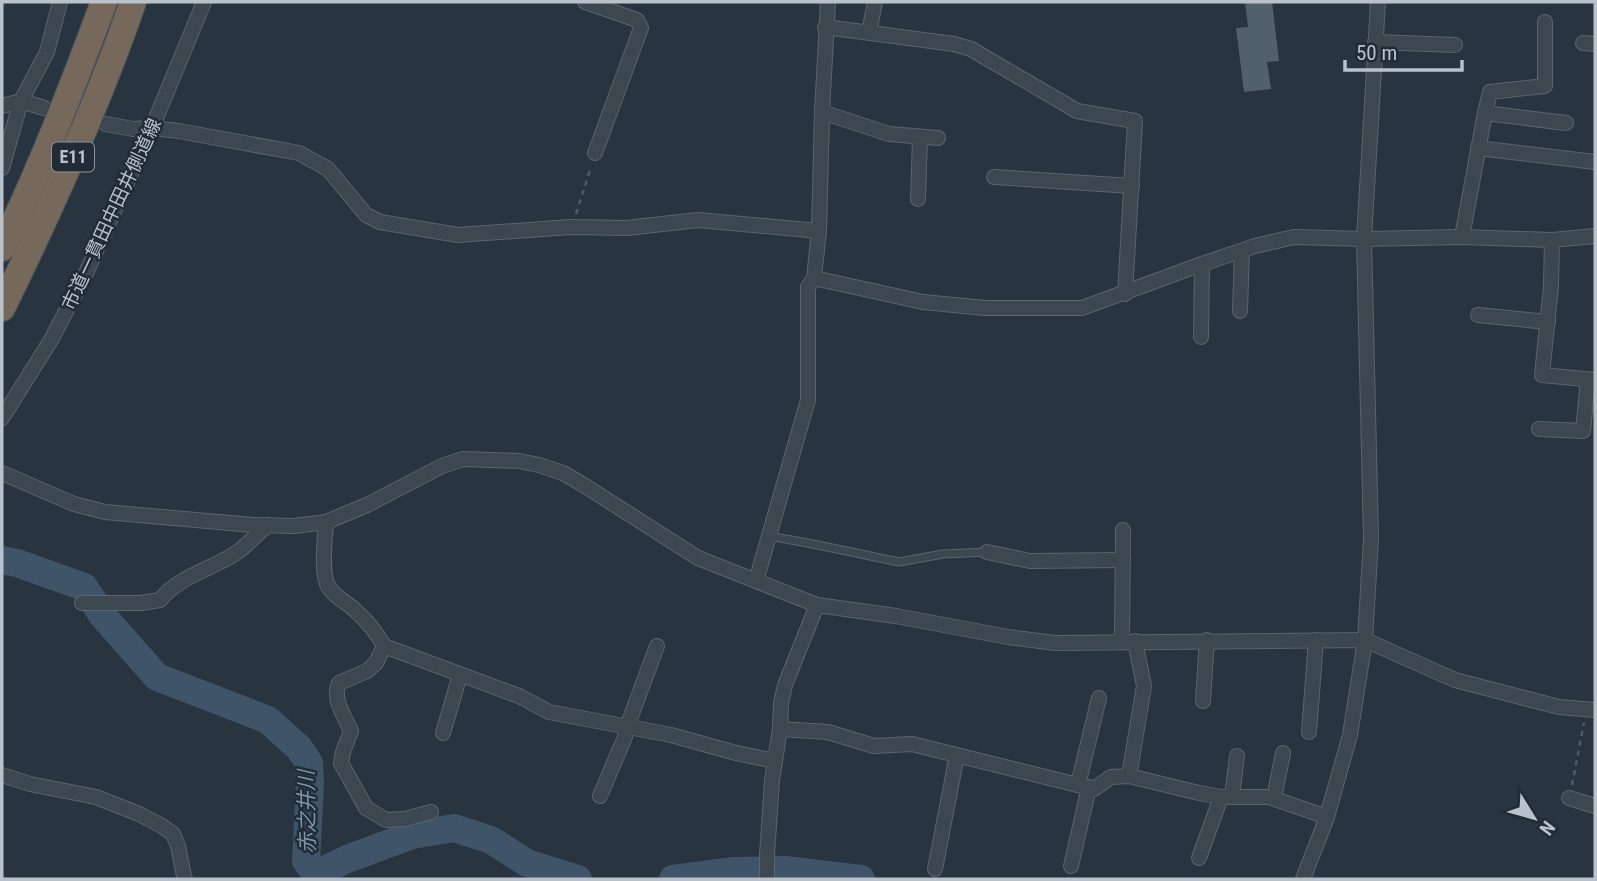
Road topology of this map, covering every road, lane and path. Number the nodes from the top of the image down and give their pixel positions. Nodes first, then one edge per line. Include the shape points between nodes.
1 (60, 2) edge
2 (104, 2) edge
3 (134, 2) edge
4 (204, 2) edge
5 (585, 2) edge
6 (828, 2) edge
7 (875, 2) edge
8 (1378, 2) edge
9 (1545, 22) dead end
10 (825, 27) junction
11 (869, 32) junction
12 (1375, 41) junction
13 (1455, 45) dead end
14 (21, 101) junction
15 (2, 106) edge
16 (44, 108) dead end
17 (822, 112) junction
18 (1485, 113) junction
19 (1566, 123) dead end
20 (106, 124) dead end
21 (152, 128) junction
22 (920, 138) junction
23 (938, 138) dead end
24 (1478, 148) junction
25 (595, 153) joint
26 (1595, 162) edge
27 (2, 168) edge
28 (994, 177) dead end
29 (1132, 186) junction
30 (918, 199) dead end
31 (571, 227) junction
32 (819, 231) junction
33 (1595, 236) edge
34 (1462, 237) junction
35 (1364, 239) junction
36 (1552, 240) junction
37 (2, 248) edge
38 (1242, 251) junction
39 (1202, 264) junction
40 (814, 278) junction
41 (1125, 293) junction
42 (2, 308) edge
43 (1240, 311) dead end
44 (1478, 315) dead end
45 (1548, 322) junction
46 (1201, 337) dead end
47 (1591, 380) edge
48 (2, 418) edge
49 (1539, 429) dead end
50 (2, 472) edge
51 (326, 522) junction
52 (268, 525) junction
53 (1123, 530) dead end
54 (769, 536) junction
55 (987, 552) joint
56 (1123, 560) junction
57 (756, 581) junction
58 (82, 603) dead end
59 (817, 605) junction
60 (1207, 640) junction
61 (1317, 640) junction
62 (1364, 640) junction
63 (1129, 641) junction
64 (384, 646) junction
65 (657, 646) dead end
66 (460, 675) junction
67 (1099, 698) dead end
68 (1203, 701) dead end
69 (1591, 710) edge
70 (627, 727) junction
71 (780, 729) junction
72 (1309, 732) dead end
73 (443, 733) dead end
74 (1283, 752) dead end
75 (957, 755) junction
76 (1237, 756) dead end
77 (775, 761) junction
78 (2, 775) edge
79 (1129, 775) junction
80 (1084, 786) junction
81 (600, 796) dead end
82 (1226, 797) junction
83 (1274, 798) junction
84 (1569, 798) joint
85 (1595, 806) edge
86 (430, 812) dead end
87 (1327, 817) junction
88 (1199, 858) dead end
89 (1071, 866) dead end
90 (935, 869) dead end
91 (186, 879) edge
92 (767, 879) edge
93 (1303, 879) edge

1 - 14 street via 47,52
2 - 37 highway, E11 via 67,102
3 - 42 highway, E11 via 88,124
4 - 21 street, 市道一貫田中田井側道線
5 - 25 street via 637,20 641,28
6 - 10 street
7 - 11 street
8 - 12 street
9 - 18 street via 1545,86 1490,92
10 - 11 street
10 - 17 street
11 - 29 street via 971,49 1077,111 1135,121
12 - 13 street
12 - 35 street
14 - 15 street
14 - 16 street
14 - 27 street
17 - 22 street via 889,134
17 - 32 street
18 - 19 street
18 - 24 street
20 - 21 street
21 - 31 street via 299,153 328,169 366,215 380,222 458,234
21 - 48 street, 市道一貫田中田井側道線 via 86,273
22 - 23 street
22 - 30 street
24 - 26 street
24 - 34 street
25 - 31 path
28 - 29 street
29 - 41 street
31 - 32 street via 627,228 698,220
32 - 40 street
33 - 36 street
34 - 35 street
34 - 36 street
35 - 38 street via 1294,237
35 - 62 street via 1371,539
36 - 45 street
38 - 39 street
38 - 43 street
39 - 41 street
39 - 46 street
40 - 41 street via 923,302 985,307 1082,308
40 - 54 street via 808,287 808,400
44 - 45 street
45 - 47 street via 1542,375
47 - 49 street via 1583,431
50 - 52 street via 74,504 105,512
51 - 52 street
51 - 57 street via 463,459 519,461 563,473 698,558
51 - 64 street via 326,582
52 - 58 street via 238,551 180,582 160,600
53 - 56 street
54 - 55 lane via 900,562
54 - 57 street
55 - 56 street via 1030,561
56 - 63 street
57 - 59 street
59 - 63 street via 1055,643
59 - 71 street via 785,685
60 - 61 street
60 - 63 street
60 - 68 street
61 - 62 street
61 - 72 street
62 - 69 street via 1455,680 1559,707
62 - 87 street via 1350,735
63 - 79 street via 1144,686
64 - 66 street
64 - 86 street via 376,663 339,683 335,691 351,731 341,763 366,808 386,820
65 - 70 street
66 - 70 street via 549,712
66 - 73 street
67 - 80 street
69 - 84 path
70 - 77 street
70 - 81 street
71 - 75 street via 828,732 874,746 912,744
71 - 77 street
74 - 83 street
75 - 80 street
75 - 90 street
76 - 82 street
77 - 92 street
78 - 91 street via 96,797 162,826 173,834
79 - 80 street via 1111,777 1094,789
79 - 82 street
80 - 89 street
82 - 83 street
82 - 88 street
83 - 87 street
84 - 85 street
87 - 93 street

